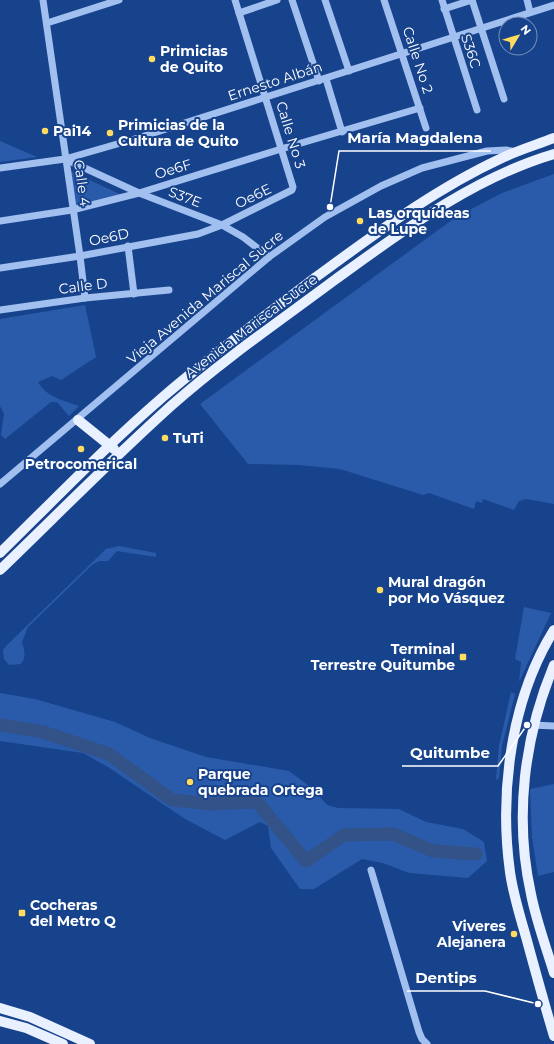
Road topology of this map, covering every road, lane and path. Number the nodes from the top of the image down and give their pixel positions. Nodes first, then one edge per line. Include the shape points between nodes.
1 (43, 0) edge
2 (120, 0) edge
3 (235, 0) edge
4 (277, 0) edge
5 (292, 0) edge
6 (325, 0) edge
7 (384, 0) edge
8 (442, 0) edge
9 (472, 0) edge
10 (527, 0) edge
11 (554, 5) edge
12 (444, 9) junction
13 (530, 12) junction
14 (239, 13) junction
15 (47, 24) junction
16 (481, 29) junction
17 (452, 37) junction
18 (402, 54) junction
19 (349, 71) junction
20 (322, 80) junction
21 (266, 98) junction
22 (504, 99) dead end
23 (420, 108) junction
24 (477, 110) dead end
25 (426, 128) dead end
26 (342, 132) junction
27 (554, 138) edge
28 (281, 148) junction
29 (516, 152) junction
30 (554, 154) edge
31 (65, 159) junction
32 (0, 168) edge
33 (293, 187) joint
34 (139, 193) junction
35 (72, 210) junction
36 (0, 221) edge
37 (222, 226) junction
38 (128, 246) junction
39 (80, 256) junction
40 (269, 257) junction
41 (0, 268) edge
42 (169, 290) dead end
43 (134, 294) junction
44 (85, 298) junction
45 (0, 310) edge
46 (78, 420) junction
47 (110, 446) junction
48 (120, 454) junction
49 (0, 484) edge
50 (45, 509) junction
51 (54, 518) junction
52 (0, 553) edge
53 (0, 570) edge
54 (554, 630) edge
55 (554, 665) edge
56 (533, 725) junction
57 (554, 726) edge
58 (371, 870) dead end
59 (554, 973) edge
60 (0, 1008) edge
61 (0, 1021) edge
62 (554, 1036) edge
63 (63, 1044) edge
64 (90, 1044) edge
65 (427, 1044) edge

1 - 15 street, Calle 4
2 - 15 street
3 - 14 street, Calle No 3
4 - 14 street
5 - 20 street
6 - 19 street
7 - 18 street, Calle No 2
8 - 12 street, S36C
9 - 12 street
9 - 16 street
10 - 13 street
11 - 13 street, Ernesto Albán
12 - 17 street, S36C
13 - 16 street, Ernesto Albán
14 - 21 street, Calle No 3
15 - 31 street, Calle 4
16 - 17 street, Ernesto Albán
16 - 22 street
17 - 18 street, Ernesto Albán
17 - 24 street, S36C
18 - 19 street, Ernesto Albán
18 - 23 street, Calle No 2
19 - 20 street, Ernesto Albán
20 - 21 street, Ernesto Albán
20 - 26 street
21 - 28 street, Calle No 3
21 - 31 street, Ernesto Albán
23 - 25 street, Calle No 2
23 - 26 street, Oe6F
26 - 28 street, Oe6F
27 - 29 main road, Avenida Mariscal Sucre
28 - 33 street, Calle No 3
28 - 34 street, Oe6F
29 - 40 street, Vieja Avenida Mariscal Sucre via 487,151 422,168 349,203
29 - 47 main road, Avenida Mariscal Sucre via 452,184 362,244 210,357 163,396
30 - 48 main road, Avenida Mariscal Sucre via 510,169 457,196 369,255 216,368
31 - 32 street, Ernesto Albán
31 - 34 street, S37E
31 - 35 street, Calle 4
33 - 37 street, Oe6E via 290,192
34 - 35 street, Oe6F
34 - 37 street, S37E
35 - 36 street, Oe6F
35 - 39 street, Calle 4
37 - 38 street, Oe6D via 198,234
37 - 40 street, S37E
38 - 39 street, Oe6D
38 - 43 street
39 - 41 street, Oe6D
39 - 44 street, Calle 4
40 - 46 street, Vieja Avenida Mariscal Sucre
42 - 43 street, Calle D
43 - 44 street, Calle D
44 - 45 street, Calle D
46 - 47 main road
46 - 49 street, Vieja Avenida Mariscal Sucre
47 - 48 main road
47 - 50 main road, Avenida Mariscal Sucre
48 - 51 main road, Avenida Mariscal Sucre
50 - 51 main road
50 - 52 main road, Avenida Mariscal Sucre
51 - 53 main road, Avenida Mariscal Sucre
54 - 62 main road via 531,676 517,721 507,789 506,820 510,872 516,900
55 - 56 main road
56 - 57 street
56 - 59 main road via 524,785 523,835 531,895
58 - 65 street via 419,1032
60 - 64 main road via 30,1017
61 - 63 main road via 26,1028

